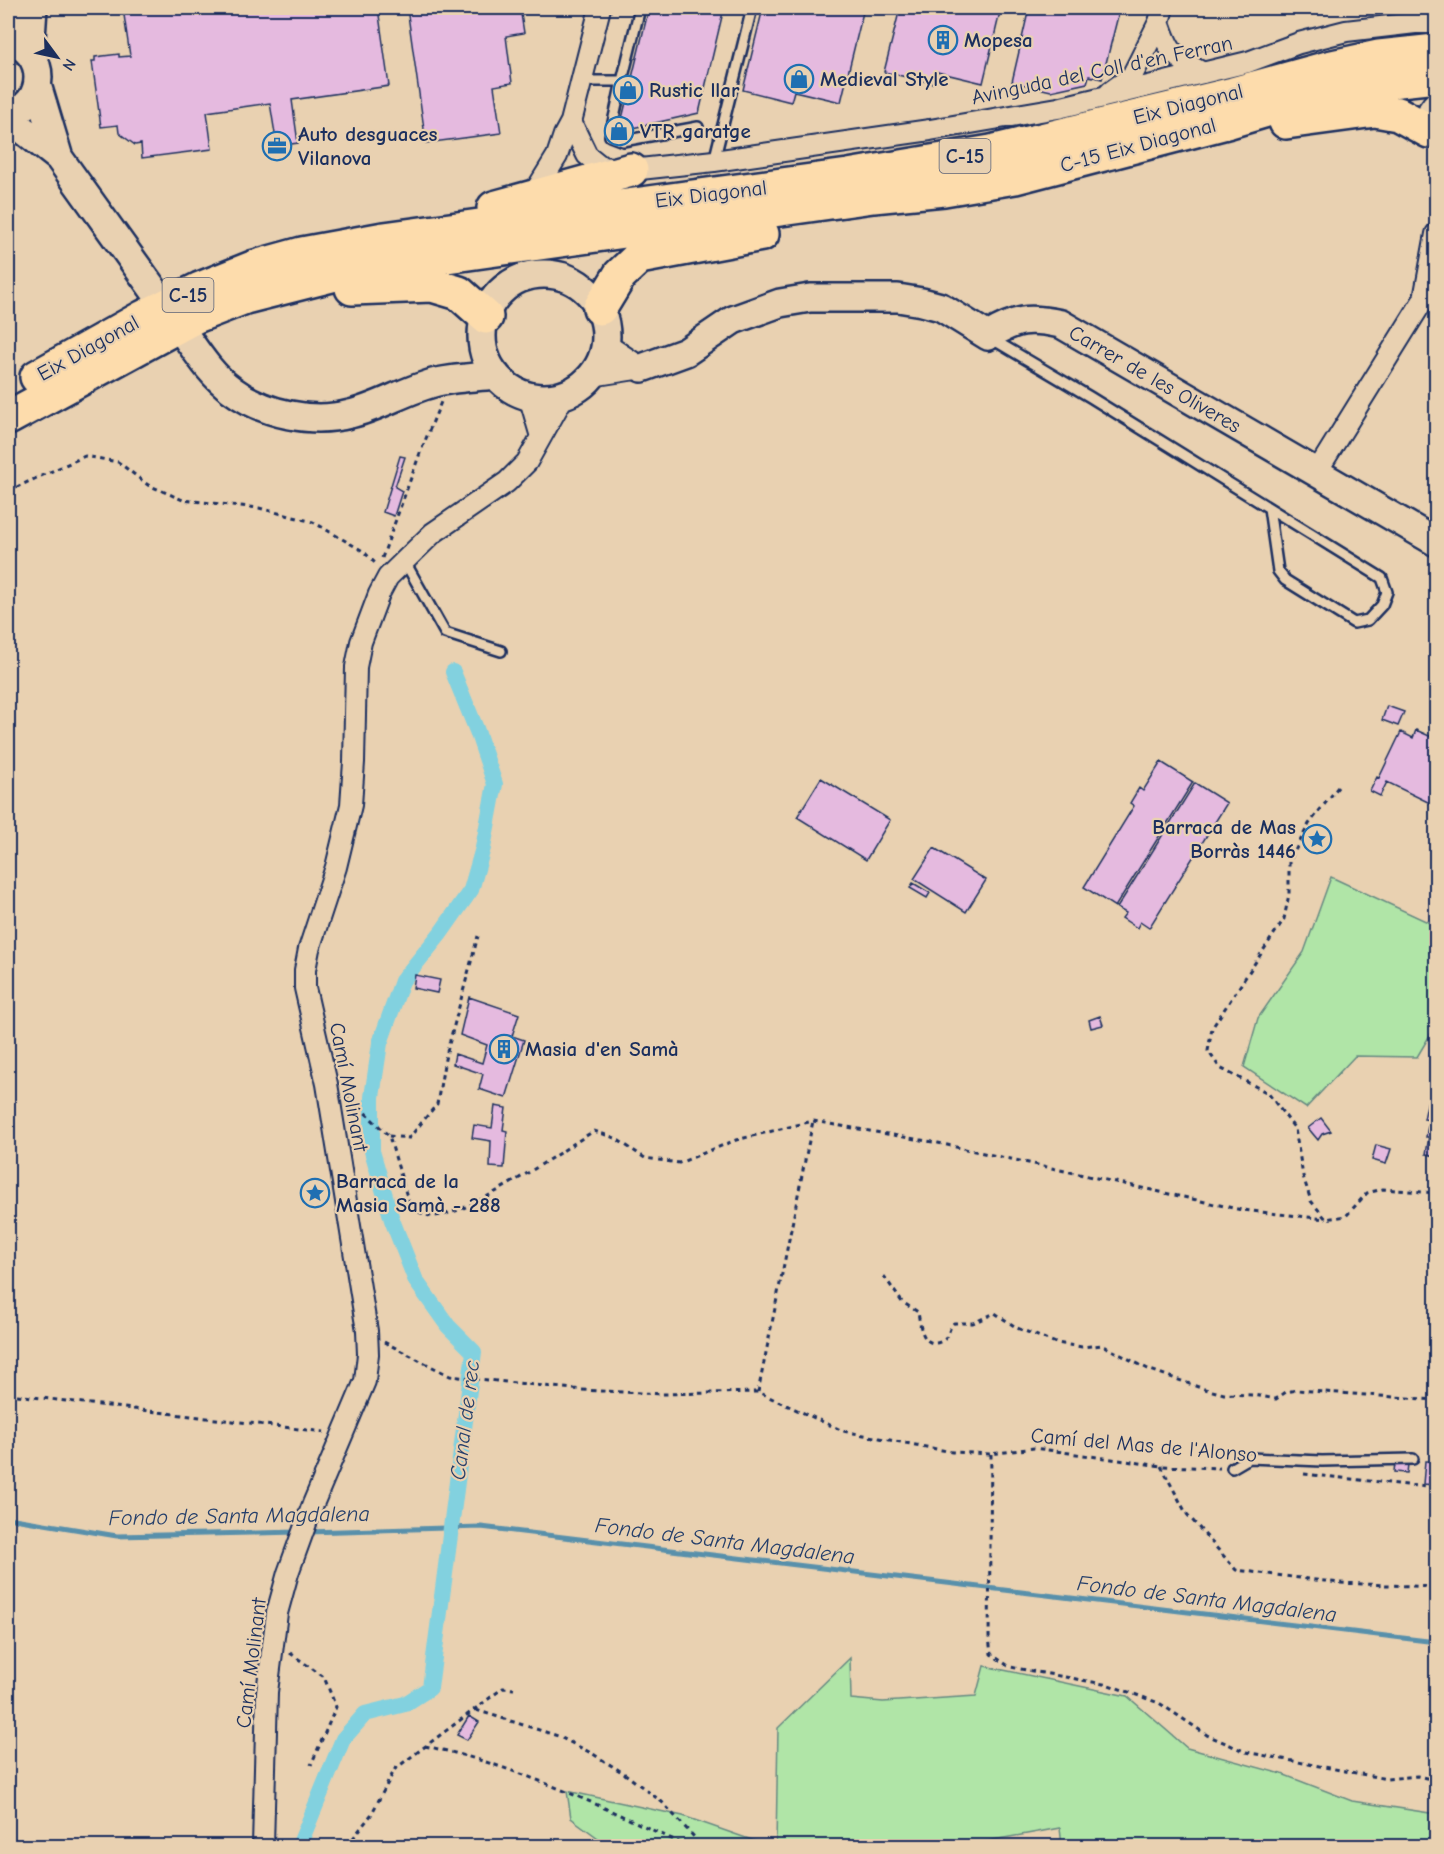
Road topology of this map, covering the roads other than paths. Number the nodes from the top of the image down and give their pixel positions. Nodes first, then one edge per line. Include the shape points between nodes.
1 (19, 8) edge
2 (33, 8) edge
3 (600, 8) edge
4 (640, 8) edge
5 (752, 8) edge
6 (1161, 15) edge
7 (8, 21) edge
8 (1437, 23) edge
9 (19, 48) edge
10 (1437, 51) edge
11 (1203, 73) junction
12 (1437, 76) edge
13 (583, 81) junction
14 (622, 81) junction
15 (38, 88) junction
16 (1101, 99) junction
17 (8, 112) edge
18 (8, 118) edge
19 (1230, 121) junction
20 (571, 122) junction
21 (699, 127) dead end
22 (1435, 129) edge
23 (59, 158) junction
24 (714, 161) junction
25 (631, 170) junction
26 (944, 189) junction
27 (533, 195) junction
28 (873, 196) joint
29 (439, 231) junction
30 (1437, 234) edge
31 (292, 284) junction
32 (161, 300) dead end
33 (1430, 303) edge
34 (600, 308) junction
35 (484, 331) junction
36 (182, 332) dead end
37 (988, 336) junction
38 (606, 344) junction
39 (642, 368) junction
40 (496, 375) junction
41 (591, 376) junction
42 (436, 390) junction
43 (8, 393) edge
44 (565, 394) junction
45 (529, 396) junction
46 (8, 418) edge
47 (541, 437) junction
48 (1316, 473) junction
49 (1269, 508) junction
50 (1437, 542) edge
51 (405, 562) junction
52 (501, 651) dead end
53 (1413, 1459) dead end
54 (1232, 1468) road end
55 (263, 1846) edge

1 - 7 street
2 - 9 street
3 - 13 street
4 - 14 lane
5 - 24 lane
6 - 11 street via 1166,43 1177,58
6 - 16 street via 1132,76
8 - 11 street, Avinguda del Coll d'en Ferran via 1346,31
9 - 15 street via 38,70
10 - 29 highway, Eix Diagonal / C-15 via 1378,57 1328,68 991,152 849,176
11 - 16 street, Avinguda del Coll d'en Ferran
12 - 19 highway, C-15 Eix Diagonal / C-15 via 1334,90
13 - 14 lane
13 - 20 street
14 - 21 lane via 610,136 623,141
15 - 17 street via 25,106
15 - 23 street
16 - 24 street, Avinguda del Coll d'en Ferran via 930,130
18 - 23 street
19 - 22 highway via 1280,123 1375,110 1398,114
19 - 26 highway, C-15 Eix Diagonal / C-15 via 1026,174
20 - 25 street, Avinguda del Coll d'en Ferran via 587,155 602,167
20 - 27 street via 557,156
23 - 32 street
24 - 25 street, Avinguda del Coll d'en Ferran
25 - 27 highway
26 - 28 highway, C-15 Eix Diagonal / C-15
26 - 34 highway, C-15 via 931,201 639,257 620,275
27 - 29 highway via 455,216
28 - 31 highway, Eix Diagonal / C-15 via 355,269
29 - 43 highway, Eix Diagonal / C-15 via 302,254 255,267 144,317
30 - 33 street
31 - 35 highway via 316,291 432,285 459,293
31 - 46 highway, C-15 via 196,316
33 - 48 street
34 - 35 street via 590,293 575,282 558,275 540,274 506,287 494,300
34 - 38 street
35 - 40 street via 487,361
35 - 42 street via 440,375
36 - 42 street via 231,390 254,404 296,416 350,414
37 - 39 street via 922,302 898,298 810,298 780,303 734,320 686,352
37 - 48 street, Carrer de les Oliveres via 1011,323 1040,320 1061,324
37 - 49 lane
38 - 39 street
38 - 41 street
39 - 41 street
40 - 42 street
40 - 45 street
41 - 44 street
44 - 45 street
44 - 47 street, Camí Molinant
45 - 47 street
47 - 51 street, Camí Molinant via 527,462 507,482 433,533
48 - 50 street, Carrer de les Oliveres
49 - 49 lane via 1382,578 1387,592 1382,605 1368,620 1354,622 1285,580 1278,571
51 - 52 lane via 445,633
51 - 55 street, Camí Molinant via 388,577 361,642 356,667 351,805 305,970 305,988 324,1072 368,1331 368,1354 365,1381 313,1504 277,1613 267,1692
53 - 54 lane via 1249,1458

